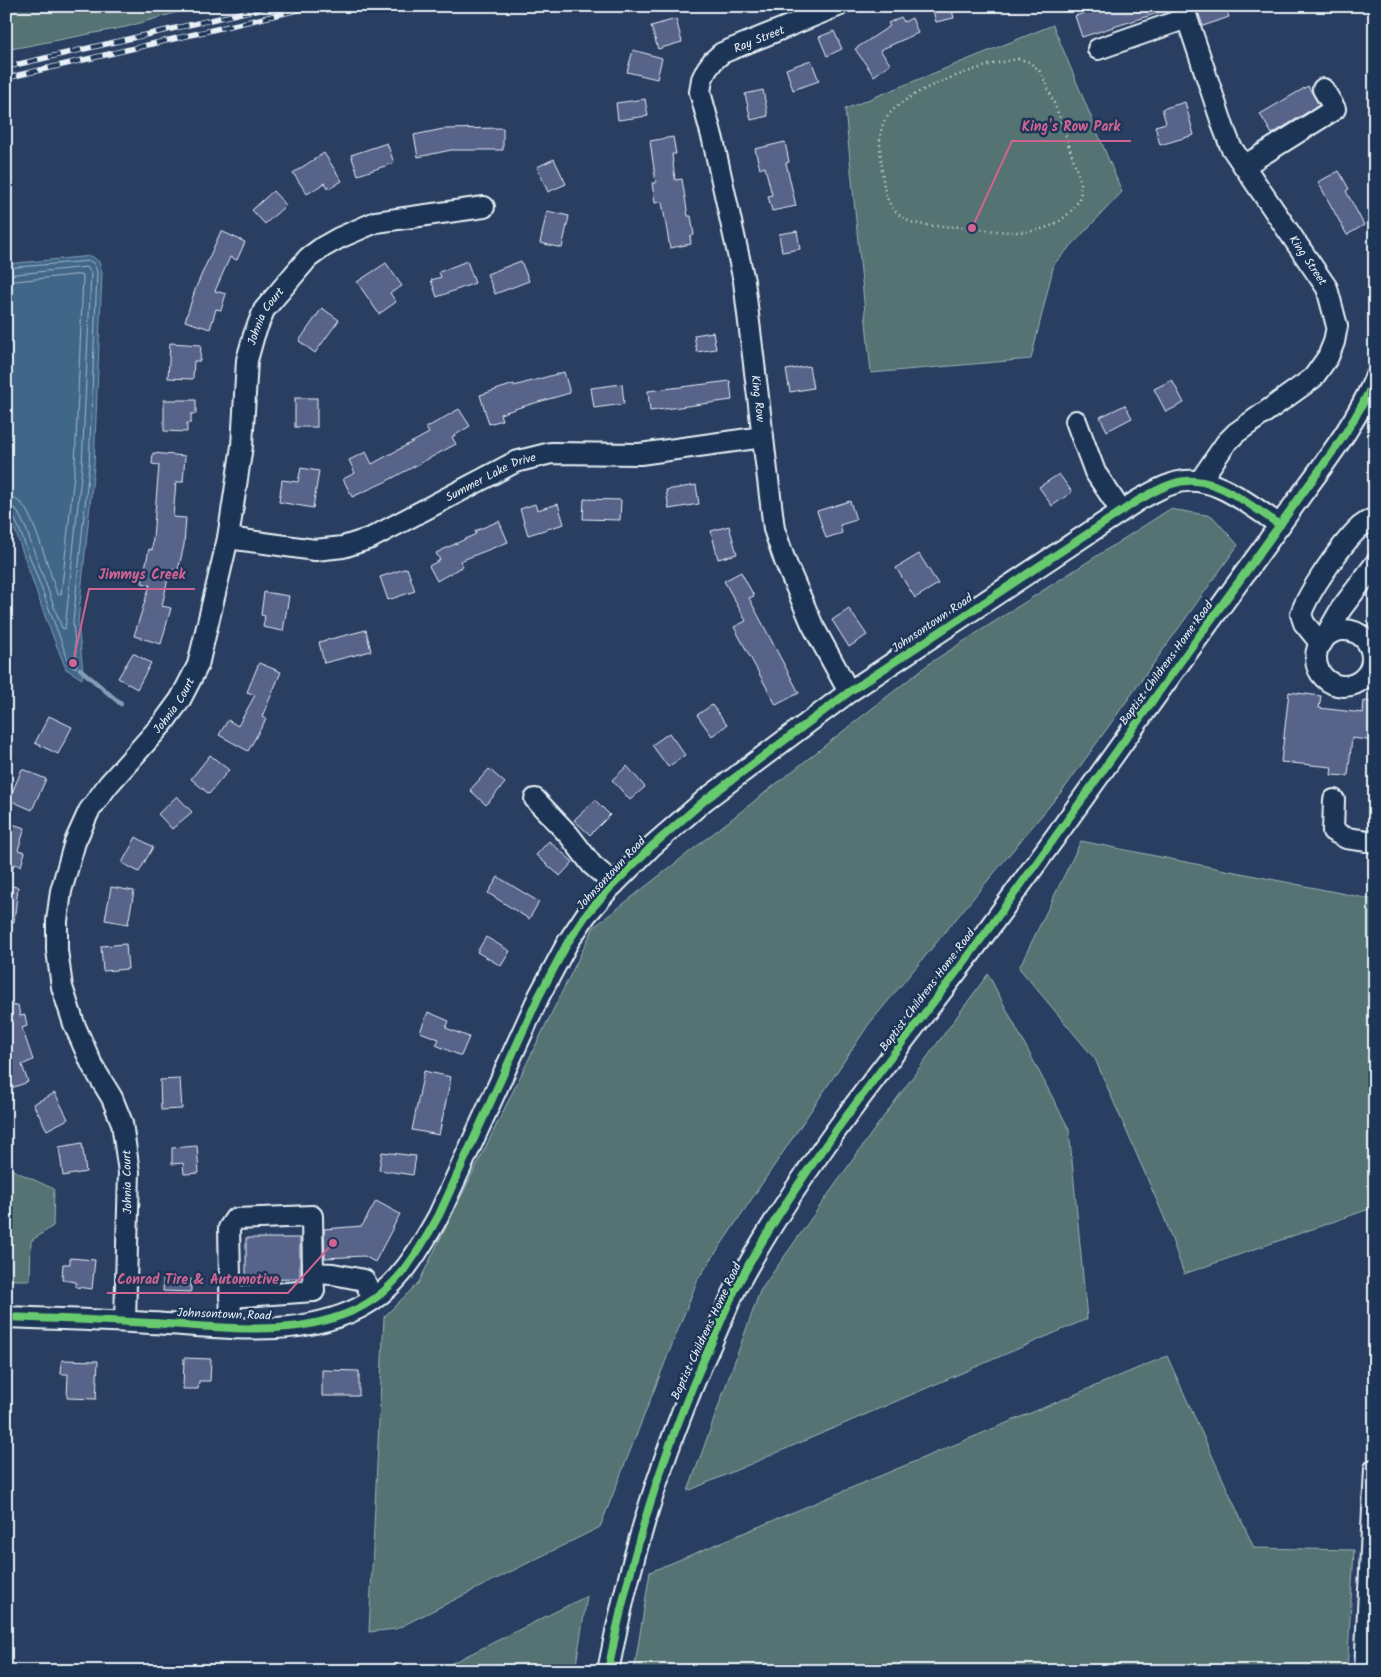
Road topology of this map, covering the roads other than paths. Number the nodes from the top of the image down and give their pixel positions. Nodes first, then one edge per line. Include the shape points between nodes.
1 (838, 6) edge
2 (1185, 12) edge
3 (1098, 49) dead end
4 (1323, 88) dead end
5 (700, 92) joint
6 (1244, 166) junction
7 (484, 206) dead end
8 (1375, 378) edge
9 (1076, 422) dead end
10 (763, 438) junction
11 (1200, 481) junction
12 (1121, 511) junction
13 (1375, 518) edge
14 (1280, 525) junction
15 (228, 538) junction
16 (1375, 564) edge
17 (849, 692) junction
18 (534, 799) dead end
19 (1334, 800) dead end
20 (1375, 842) edge
21 (614, 884) junction
22 (313, 1273) junction
23 (230, 1298) junction
24 (373, 1298) junction
25 (6, 1317) edge
26 (125, 1321) junction
27 (231, 1327) junction
28 (1375, 1469) edge
29 (608, 1671) edge
30 (1365, 1671) edge

1 - 5 street, Ray Street via 722,53 707,69
2 - 3 street
2 - 6 street, King Street via 1224,129
4 - 6 street via 1335,109
5 - 10 street, King Row via 744,282
6 - 11 street, King Street via 1327,288 1337,326 1328,357 1313,378 1236,433
7 - 15 street, Johnia Court via 376,222 339,238 308,258 264,310 247,360 242,446
8 - 14 street, Baptist Childrens Home Road via 1350,426
9 - 12 street via 1095,472
10 - 15 street, Summer Lake Drive via 640,454 536,456 515,462 371,538 343,547 315,550
10 - 17 street, King Row via 774,529 812,624
11 - 12 street, Johnsontown Road via 1173,483
11 - 14 street, Johnsontown Road via 1209,482 1234,495
12 - 17 street, Johnsontown Road
13 - 16 street via 1362,525 1347,542 1305,601 1301,614 1304,623 1320,644 1341,609
14 - 29 street, Baptist Childrens Home Road via 970,953 861,1096 786,1202 741,1278 700,1366 650,1500 616,1626
15 - 26 street, Johnia Court via 198,665 180,700 163,723 89,811 75,842 61,891 58,950 62,987 92,1065 112,1098 122,1123 126,1148 129,1172
17 - 21 street, Johnsontown Road via 705,800
18 - 21 street via 569,835 592,865
19 - 20 street via 1333,831 1346,838
21 - 24 street, Johnsontown Road via 586,915 539,996 439,1215 422,1245 402,1274
22 - 23 street via 314,1292
22 - 23 street via 312,1216 235,1219 229,1228
22 - 24 street via 364,1280
23 - 27 street
24 - 27 street, Johnsontown Road via 359,1308 302,1326
25 - 26 street, Johnsontown Road
26 - 27 street, Johnsontown Road
28 - 30 street

